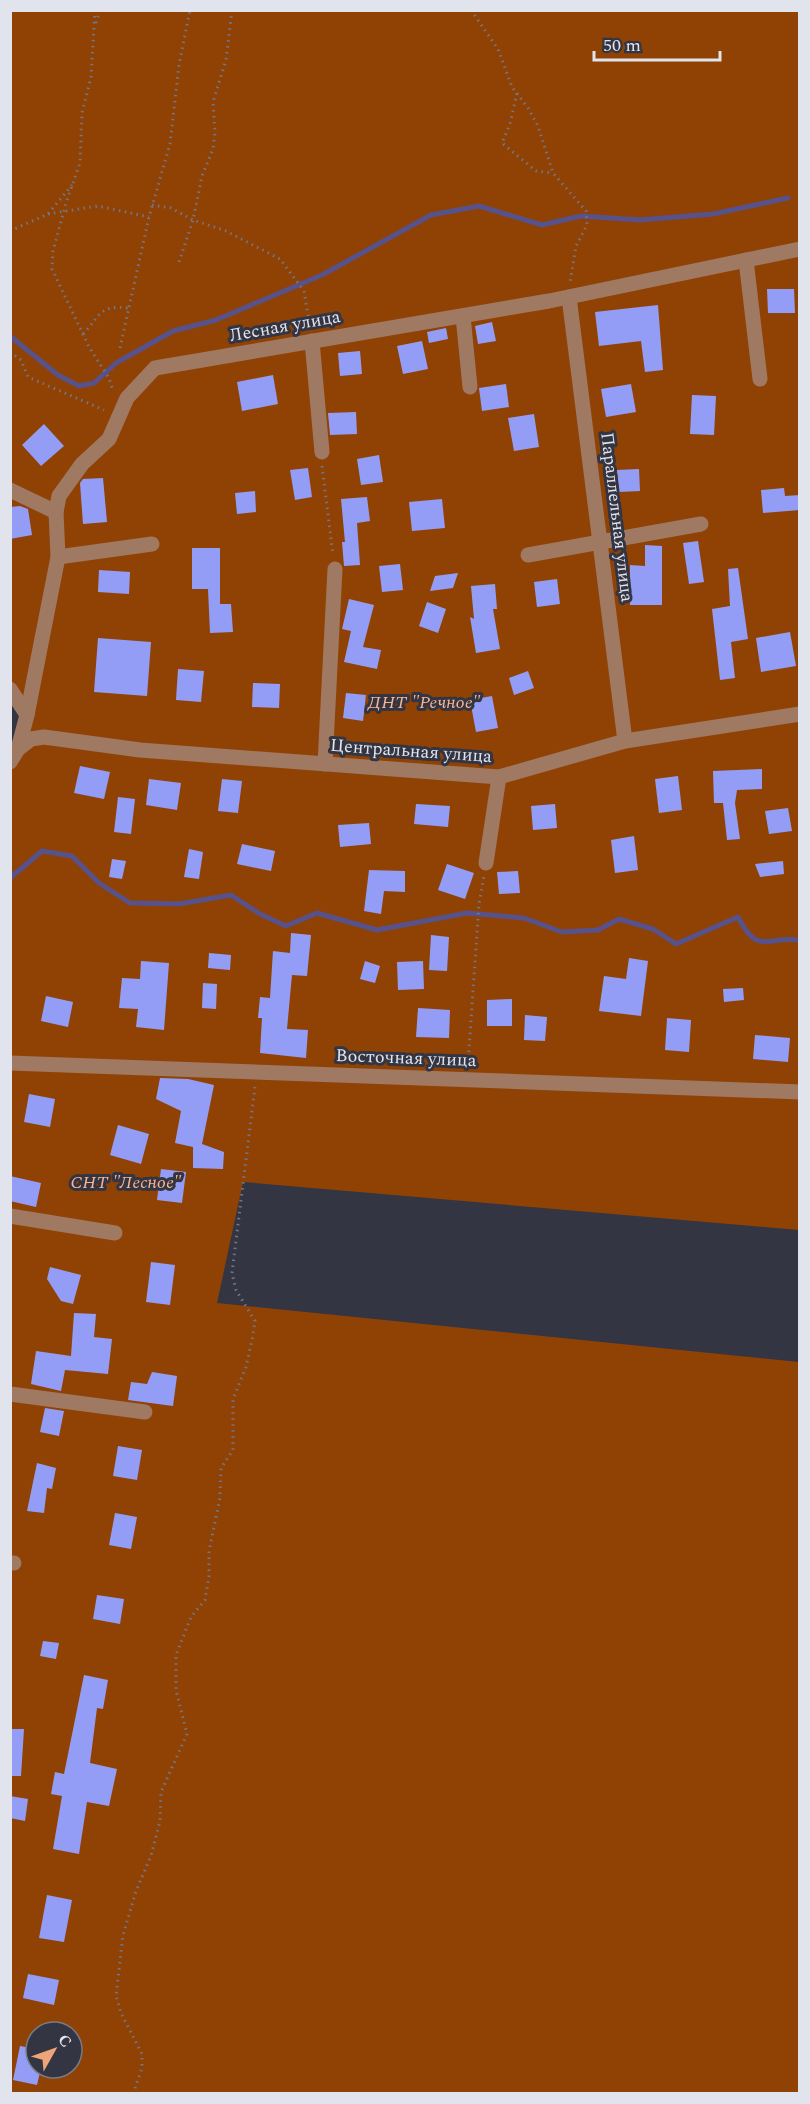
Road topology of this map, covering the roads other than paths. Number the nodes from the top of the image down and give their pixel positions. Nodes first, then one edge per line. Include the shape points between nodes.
1 (800, 249) edge
2 (746, 260) junction
3 (569, 297) junction
4 (463, 316) junction
5 (312, 341) junction
6 (760, 379) dead end
7 (470, 387) dead end
8 (322, 452) road end
9 (10, 490) edge
10 (56, 512) junction
11 (701, 524) dead end
12 (600, 540) junction
13 (152, 544) dead end
14 (528, 555) dead end
15 (58, 557) junction
16 (334, 569) road end
17 (10, 689) edge
18 (800, 714) edge
19 (27, 715) junction
20 (625, 741) junction
21 (14, 755) edge
22 (325, 764) junction
23 (499, 777) junction
24 (486, 863) road end
25 (10, 1063) edge
26 (800, 1092) edge
27 (10, 1216) edge
28 (115, 1233) dead end
29 (10, 1394) edge
30 (145, 1412) dead end

1 - 2 street, Лесная улица
2 - 3 street, Лесная улица
2 - 6 street
3 - 4 street, Лесная улица
3 - 12 street, Параллельная улица
4 - 5 street, Лесная улица
4 - 7 street
5 - 8 street
5 - 10 street, Лесная улица via 155,368 127,398 109,439 68,482 59,496
9 - 10 street
10 - 15 street, Лесная улица
11 - 12 street
12 - 14 street
12 - 20 street, Параллельная улица
13 - 15 street
15 - 19 street, Лесная улица
16 - 22 street
17 - 19 street
18 - 20 street, Центральная улица
19 - 21 street, Лесная улица
20 - 23 street, Центральная улица
21 - 22 street, Центральная улица via 31,739 44,737 140,750
22 - 23 street, Центральная улица
23 - 24 street
25 - 26 street, Восточная улица
27 - 28 street
29 - 30 street

